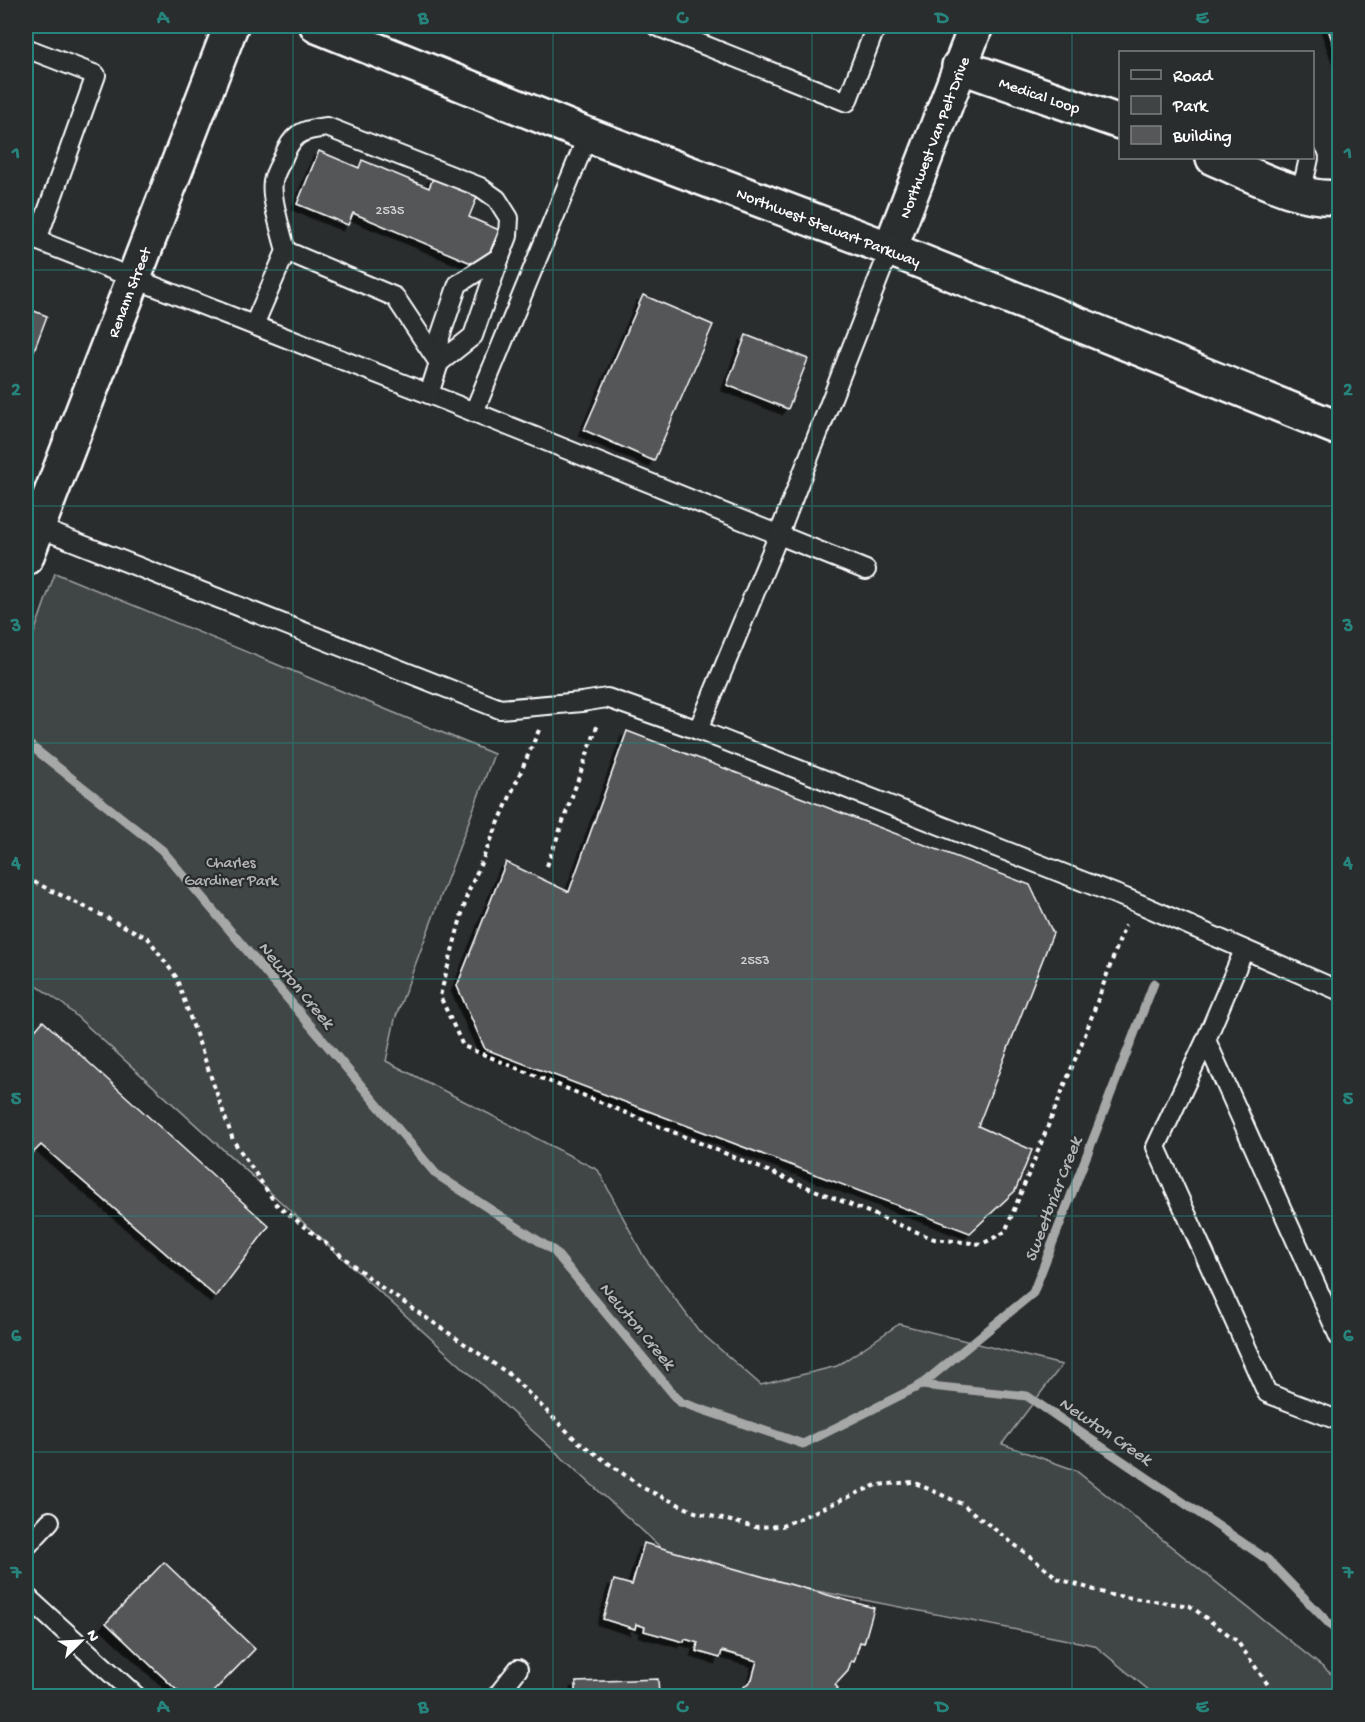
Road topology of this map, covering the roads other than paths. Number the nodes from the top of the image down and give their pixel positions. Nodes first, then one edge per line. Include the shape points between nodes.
1 (231, 26) edge
2 (317, 26) edge
3 (656, 26) edge
4 (876, 26) edge
5 (976, 26) edge
6 (26, 48) edge
7 (960, 66) junction
8 (1119, 122) edge
9 (588, 135) junction
10 (1215, 159) edge
11 (1309, 159) edge
12 (1301, 194) junction
13 (1340, 197) edge
14 (31, 238) edge
15 (890, 249) junction
16 (286, 251) junction
17 (500, 257) junction
18 (133, 278) junction
19 (254, 325) junction
20 (439, 363) junction
21 (429, 394) junction
22 (474, 412) junction
23 (1340, 429) edge
24 (37, 527) junction
25 (779, 534) junction
26 (26, 558) edge
27 (866, 570) dead end
28 (698, 730) junction
29 (1244, 950) junction
30 (1340, 991) edge
31 (1206, 1040) junction
32 (1340, 1339) edge
33 (1340, 1421) edge
34 (50, 1521) dead end
35 (26, 1547) edge
36 (26, 1596) edge
37 (518, 1669) dead end
38 (136, 1696) edge
39 (497, 1696) edge

1 - 18 street, Renann Street
2 - 9 street, Northwest Stewart Parkway
3 - 4 lane via 846,102
5 - 7 street, Northwest Van Pelt Drive
6 - 14 lane via 96,75
7 - 8 street, Medical Loop
7 - 15 street, Northwest Van Pelt Drive
9 - 15 street, Northwest Stewart Parkway
9 - 22 lane
10 - 12 street
11 - 12 lane
12 - 13 street
14 - 18 lane
15 - 23 street, Northwest Stewart Parkway
15 - 25 lane
16 - 17 lane via 273,182 288,145 297,134 327,128 480,187 497,199 509,218 508,236
16 - 19 lane
16 - 20 lane via 395,297
17 - 20 lane via 473,336
17 - 20 lane via 458,284 440,337
18 - 19 lane
18 - 24 street, Renann Street
19 - 21 lane
20 - 21 lane
21 - 22 lane
22 - 25 lane
24 - 26 street, Renann Street
24 - 28 lane via 500,709 607,698
25 - 27 lane
25 - 28 lane
28 - 29 lane via 1134,901
29 - 30 lane
29 - 31 lane
31 - 32 lane
31 - 33 lane via 1156,1147 1267,1393
34 - 35 lane
36 - 38 lane
37 - 39 lane

